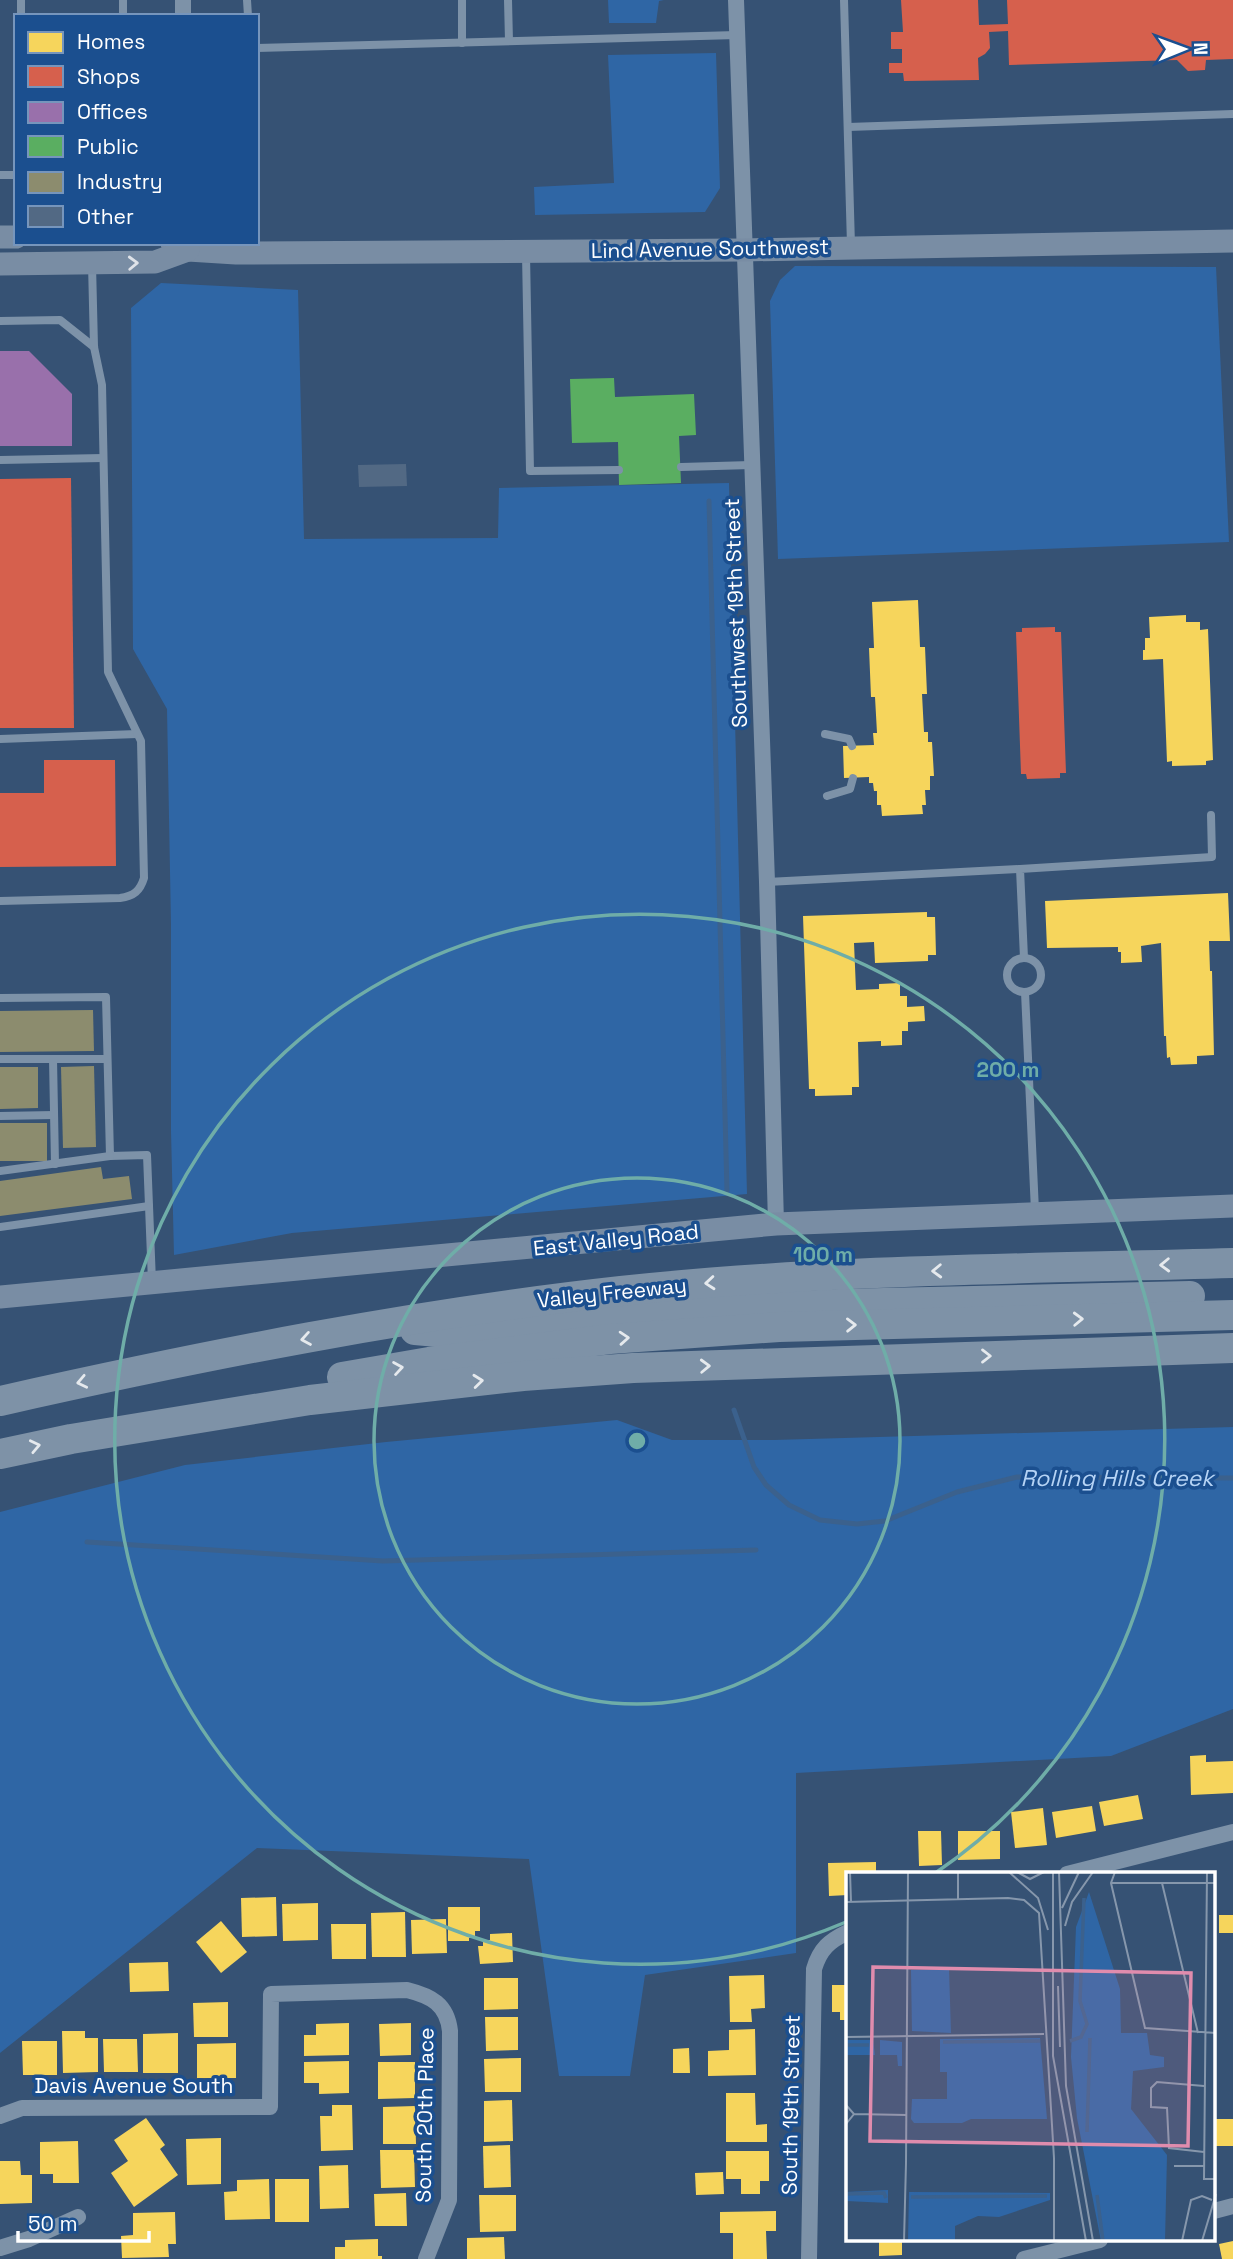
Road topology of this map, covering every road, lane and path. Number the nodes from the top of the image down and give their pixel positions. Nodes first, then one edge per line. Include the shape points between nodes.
1 (462, 0) edge
2 (508, 0) edge
3 (736, 0) edge
4 (844, 0) edge
5 (737, 35) junction
6 (509, 41) junction
7 (462, 43) junction
8 (259, 48) edge
9 (1233, 114) edge
10 (848, 127) junction
11 (1233, 241) edge
12 (182, 246) edge
13 (851, 248) junction
14 (743, 250) junction
15 (526, 251) junction
16 (0, 264) edge
17 (92, 264) junction
18 (0, 321) edge
19 (94, 347) junction
20 (103, 458) junction
21 (0, 460) edge
22 (751, 465) junction
23 (681, 467) dead end
24 (619, 470) dead end
25 (137, 734) junction
26 (825, 734) dead end
27 (0, 739) edge
28 (852, 746) dead end
29 (853, 778) dead end
30 (827, 796) dead end
31 (1211, 816) dead end
32 (1020, 869) junction
33 (767, 882) junction
34 (0, 901) edge
35 (1024, 958) junction
36 (1025, 992) junction
37 (0, 998) edge
38 (0, 1059) edge
39 (53, 1059) junction
40 (107, 1059) junction
41 (54, 1115) junction
42 (0, 1116) edge
43 (110, 1156) junction
44 (55, 1164) junction
45 (0, 1171) edge
46 (149, 1206) junction
47 (1233, 1206) edge
48 (1035, 1214) junction
49 (776, 1224) junction
50 (0, 1227) edge
51 (1233, 1263) edge
52 (152, 1285) junction
53 (1233, 1295) edge
54 (0, 1297) edge
55 (1233, 1315) edge
56 (373, 1327) junction
57 (1233, 1348) edge
58 (1019, 1356) junction
59 (1233, 1359) edge
60 (0, 1401) edge
61 (71, 1439) junction
62 (0, 1454) edge
63 (1233, 1832) edge
64 (1075, 1872) edge
65 (846, 1933) edge
66 (270, 2107) joint
67 (0, 2116) edge
68 (1233, 2206) edge
69 (1216, 2210) edge
70 (78, 2217) dead end
71 (1092, 2242) edge
72 (0, 2248) edge
73 (426, 2259) edge
74 (809, 2259) edge
75 (1024, 2259) edge

1 - 7 lane
2 - 6 lane
3 - 5 street, Southwest 19th Street
4 - 10 lane
5 - 6 lane
5 - 14 street, Southwest 19th Street
6 - 7 lane
7 - 8 lane
9 - 10 lane
10 - 13 lane
11 - 13 main road, Lind Avenue Southwest
12 - 15 main road, Lind Avenue Southwest via 236,253
17 -> 12 main road, Lind Avenue Southwest via 155,262
13 - 14 main road, Lind Avenue Southwest
14 - 15 main road, Lind Avenue Southwest
14 - 22 street, Southwest 19th Street
15 - 24 lane via 530,471
16 - 17 main road, Lind Avenue Southwest
17 - 19 lane
18 - 19 lane via 60,320
19 - 20 lane via 102,384
20 - 21 lane
20 - 25 lane via 108,672
22 - 23 lane
22 - 33 street, Southwest 19th Street
25 - 27 lane
25 - 34 lane via 141,741 141,888 120,898
26 - 28 lane via 849,739
29 - 30 lane via 850,789
31 - 32 lane via 1212,857
32 - 33 lane
32 - 35 lane
33 - 49 street, Southwest 19th Street
35 - 36 lane via 1035,961 1041,977 1036,987
35 - 36 lane via 1010,965 1007,976 1015,989
36 - 48 lane
37 - 40 lane via 106,997
38 - 39 lane
39 - 40 lane
39 - 41 lane
40 - 43 lane
41 - 42 lane
41 - 44 lane
43 - 44 lane
43 - 46 lane via 147,1155
44 - 45 lane
46 - 50 lane
46 - 52 lane
47 - 48 main road, East Valley Road
48 - 49 main road, East Valley Road
49 - 52 main road, East Valley Road
51 -> 56 highway, Valley Freeway via 742,1280 514,1304
52 - 54 main road, East Valley Road
53 - 56 highway via 697,1310 600,1316 460,1334
61 -> 55 highway via 96,1421 203,1399 429,1362 610,1339 779,1327
56 -> 60 highway, Valley Freeway
57 - 58 highway
58 - 59 highway via 1066,1363
61 -> 58 highway via 310,1400 523,1376 633,1368
62 -> 61 highway
63 - 64 street
65 - 74 street, South 19th Street via 819,1952 814,1969
66 - 67 street, Davis Avenue South via 22,2108
66 - 73 street, South 20th Place via 271,1994 407,1990 434,1999 445,2010 450,2031 449,2200
68 - 69 street
70 - 72 street
71 - 75 street

